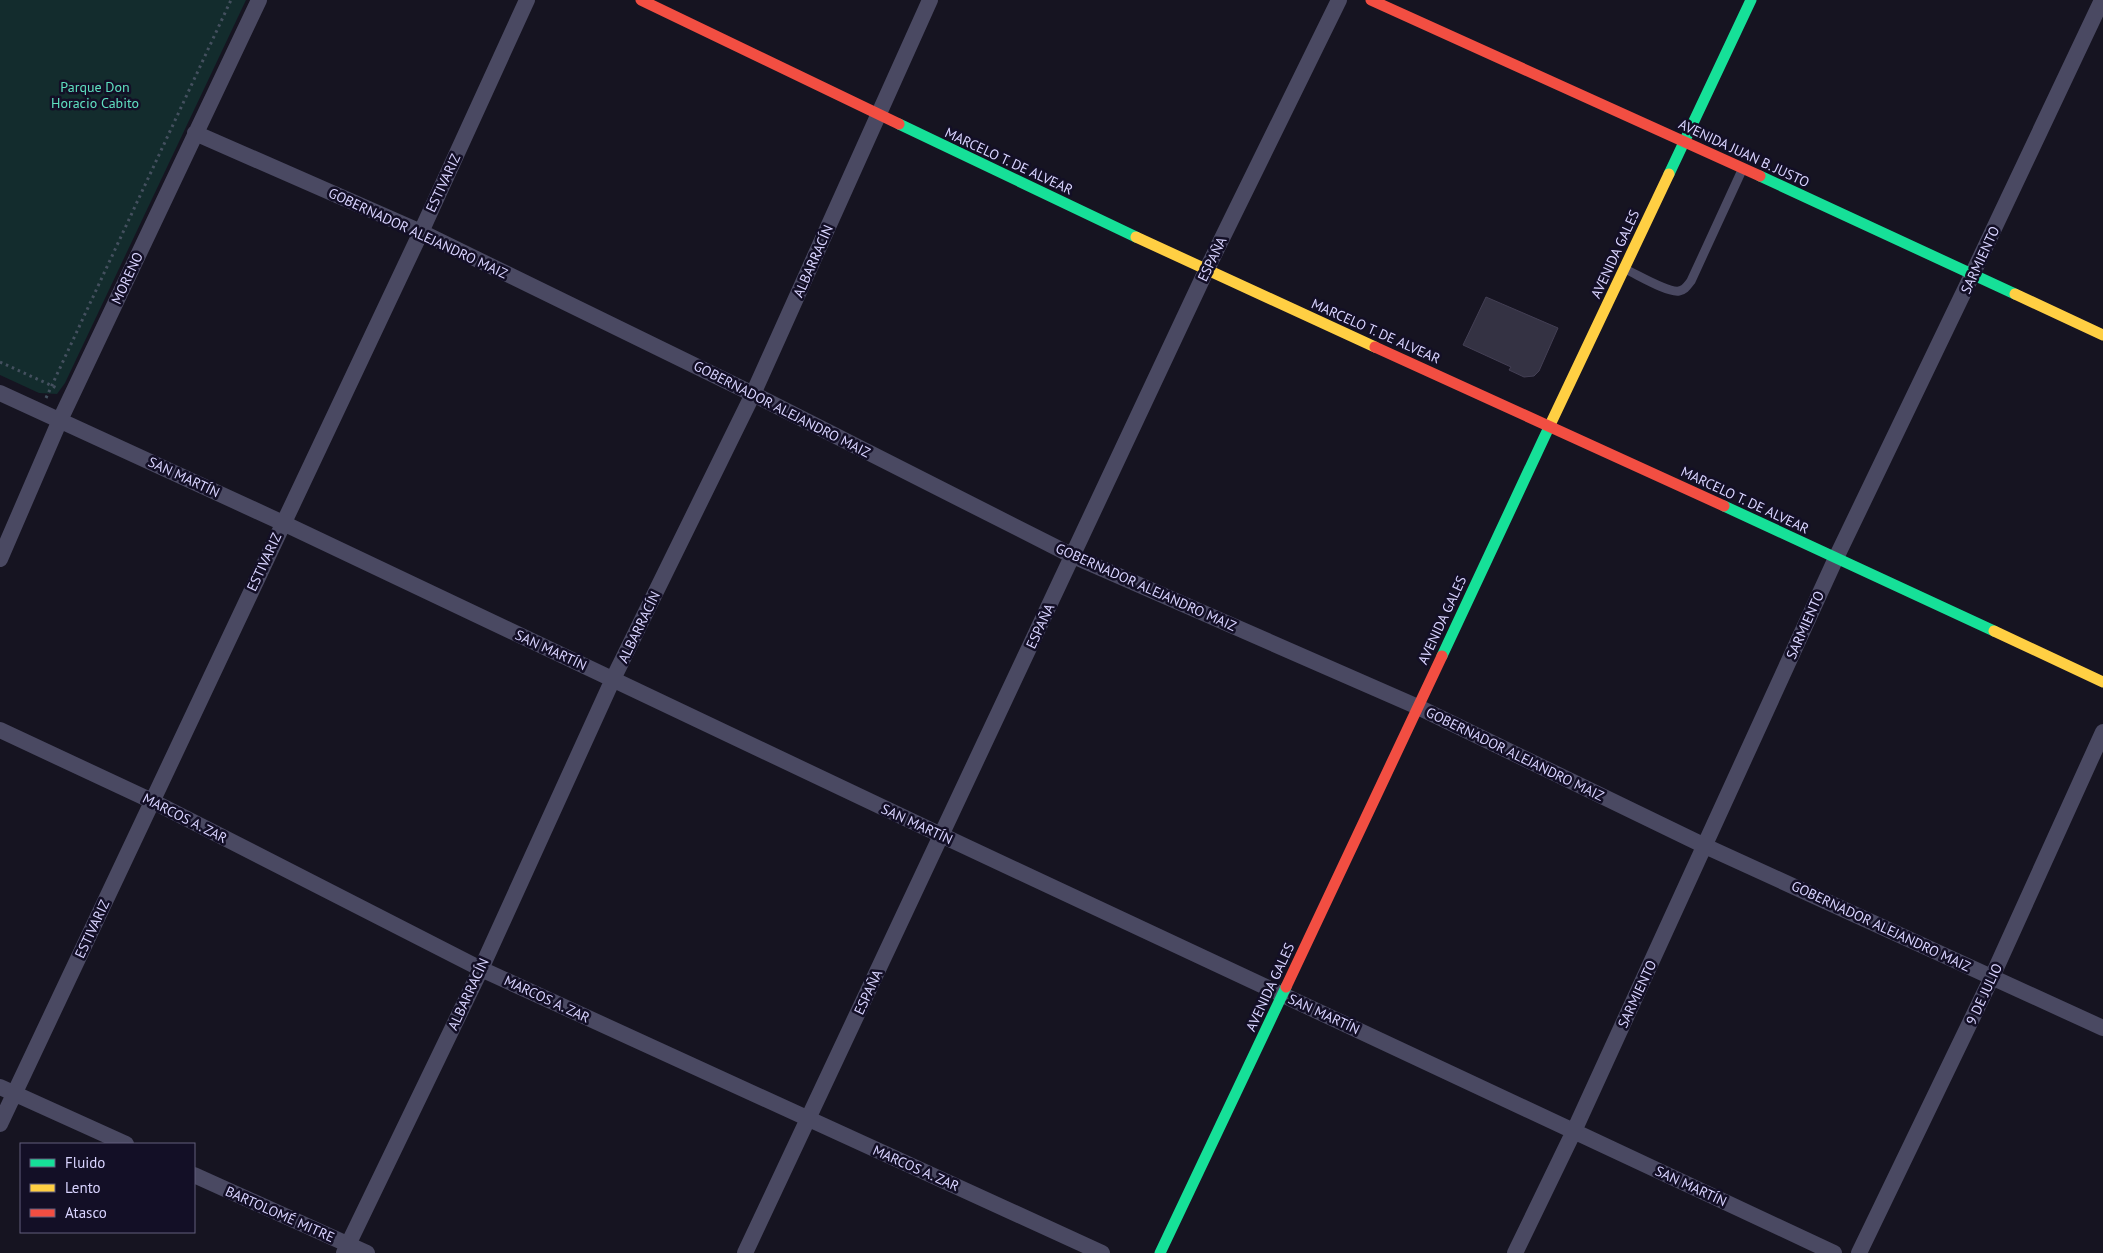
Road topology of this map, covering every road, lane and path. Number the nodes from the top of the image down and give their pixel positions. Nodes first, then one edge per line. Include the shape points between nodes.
1 (231, 0) edge
2 (258, 0) edge
3 (527, 0) edge
4 (641, 0) edge
5 (930, 0) edge
6 (1339, 0) edge
7 (1371, 0) edge
8 (1751, 0) edge
9 (2102, 0) edge
10 (879, 115) junction
11 (195, 133) junction
12 (1685, 141) junction
13 (1743, 168) junction
14 (421, 232) junction
15 (1624, 269) junction
16 (1206, 271) junction
17 (1972, 276) junction
18 (2103, 335) edge
19 (0, 362) edge
20 (52, 386) junction
21 (0, 392) edge
22 (753, 394) junction
23 (72, 395) junction
24 (40, 411) junction
25 (60, 420) junction
26 (1551, 426) junction
27 (283, 523) junction
28 (1072, 556) junction
29 (1836, 558) junction
30 (0, 559) edge
31 (613, 679) junction
32 (2103, 682) edge
33 (1418, 707) junction
34 (0, 730) edge
35 (2103, 732) edge
36 (152, 801) junction
37 (941, 835) junction
38 (1705, 846) junction
39 (480, 969) junction
40 (1992, 977) junction
41 (1282, 995) junction
42 (2103, 1028) edge
43 (7, 1090) edge
44 (809, 1120) junction
45 (0, 1124) edge
46 (1574, 1131) junction
47 (124, 1143) edge
48 (195, 1175) edge
49 (346, 1249) edge
50 (367, 1253) edge
51 (744, 1253) edge
52 (1102, 1253) edge
53 (1160, 1253) edge
54 (1515, 1253) edge
55 (1834, 1253) edge
56 (1859, 1253) edge

1 - 20 path
2 - 11 street, MORENO
3 - 14 street, ESTIVARIZ
4 - 10 main road, MARCELO T. DE ALVEAR
5 - 10 street, ALBARRACÍN
6 - 16 street, ESPAÑA
7 - 12 main road, AVENIDA JUAN B. JUSTO
8 - 12 main road, AVENIDA GALES
9 - 17 street, SARMIENTO
10 - 16 main road, MARCELO T. DE ALVEAR
10 - 22 street, ALBARRACÍN
11 - 14 street, GOBERNADOR ALEJANDRO MAIZ
11 - 23 street, MORENO
12 - 13 main road, AVENIDA JUAN B. JUSTO
12 - 15 main road, AVENIDA GALES
13 - 15 lane via 1685,289 1669,290
13 - 17 main road, AVENIDA JUAN B. JUSTO
14 - 22 street, GOBERNADOR ALEJANDRO MAIZ
14 - 27 street, ESTIVARIZ
15 - 26 main road, AVENIDA GALES
16 - 26 main road, MARCELO T. DE ALVEAR
16 - 28 street, ESPAÑA
17 - 18 main road, AVENIDA JUAN B. JUSTO
17 - 29 street, SARMIENTO
19 - 20 path
20 - 23 path
20 - 24 path
21 - 24 street, SAN MARTÍN
22 - 28 street, GOBERNADOR ALEJANDRO MAIZ
22 - 31 street, ALBARRACÍN
23 - 25 street, MORENO
24 - 25 street, SAN MARTÍN
25 - 27 street, SAN MARTÍN
25 - 30 street, MORENO
26 - 29 main road, MARCELO T. DE ALVEAR
26 - 33 main road, AVENIDA GALES
27 - 31 street, SAN MARTÍN
27 - 36 street, ESTIVARIZ
28 - 33 street, GOBERNADOR ALEJANDRO MAIZ
28 - 37 street, ESPAÑA
29 - 32 main road, MARCELO T. DE ALVEAR
29 - 38 street, SARMIENTO
31 - 37 street, SAN MARTÍN
31 - 39 street, ALBARRACÍN
33 - 38 street, GOBERNADOR ALEJANDRO MAIZ
33 - 41 main road, AVENIDA GALES
34 - 36 street, MARCOS A. ZAR
35 - 40 street, 9 DE JULIO
36 - 39 street, MARCOS A. ZAR
36 - 43 street, ESTIVARIZ
37 - 41 street, SAN MARTÍN
37 - 44 street, ESPAÑA
38 - 40 street, GOBERNADOR ALEJANDRO MAIZ
38 - 46 street, SARMIENTO
39 - 44 street, MARCOS A. ZAR
39 - 49 street, ALBARRACÍN
40 - 42 street, GOBERNADOR ALEJANDRO MAIZ
40 - 56 street, 9 DE JULIO
41 - 46 street, SAN MARTÍN
41 - 53 main road, AVENIDA GALES
43 - 45 street, ESTIVARIZ
43 - 47 street
44 - 51 street, ESPAÑA
44 - 52 street, MARCOS A. ZAR
46 - 54 street, SARMIENTO
46 - 55 street, SAN MARTÍN
48 - 49 street, BARTOLOMÉ MITRE
49 - 50 street, BARTOLOMÉ MITRE

